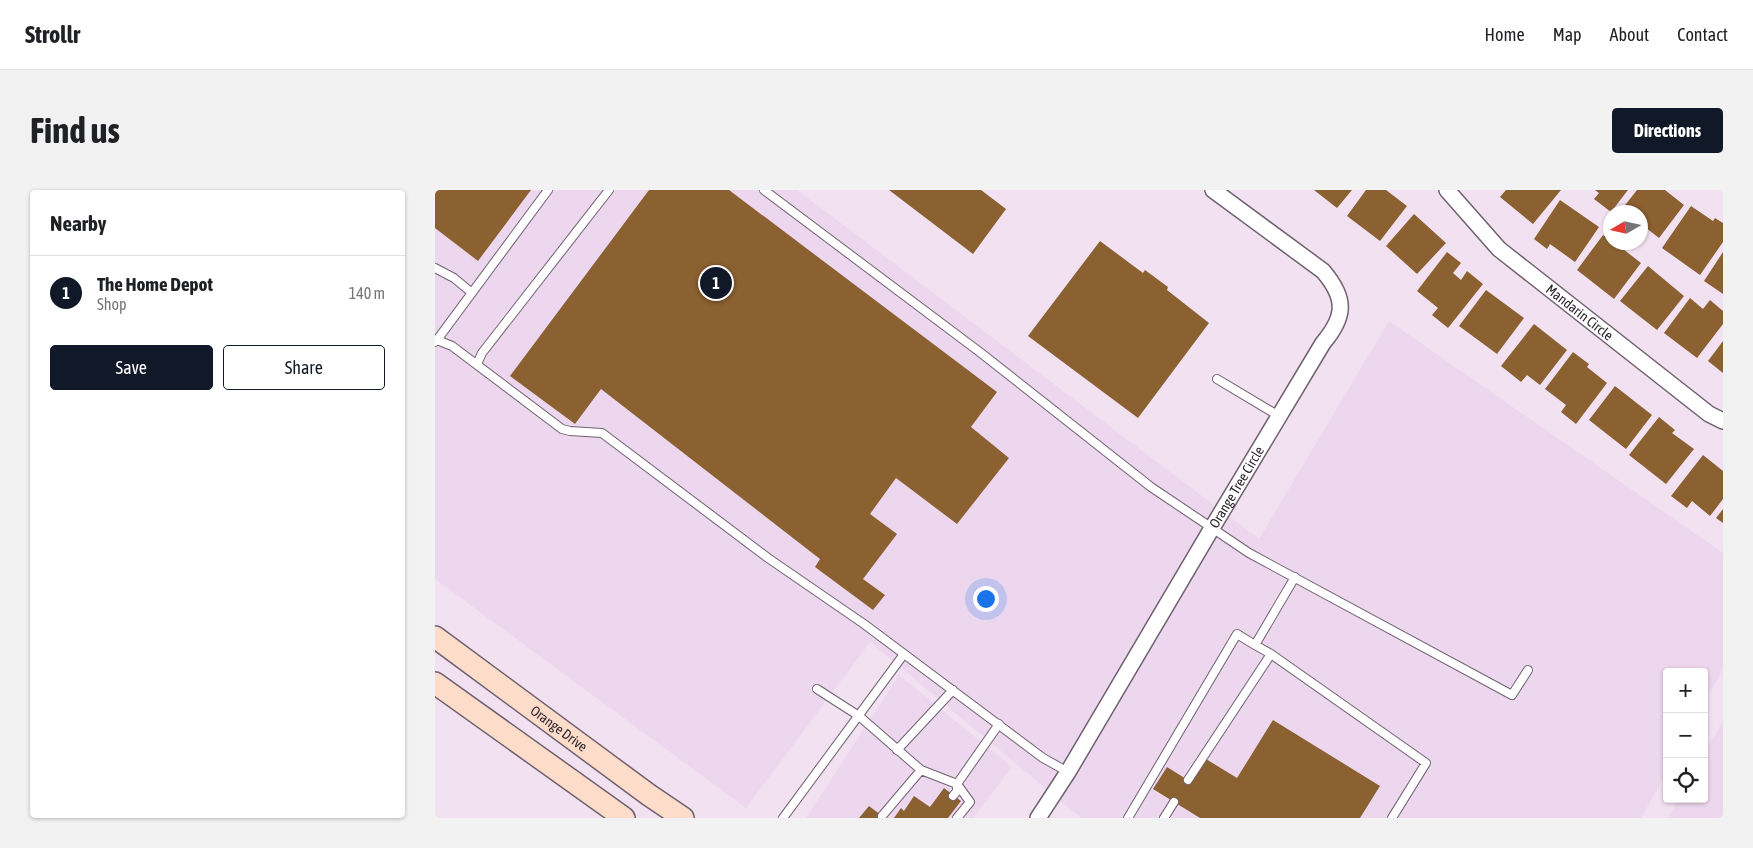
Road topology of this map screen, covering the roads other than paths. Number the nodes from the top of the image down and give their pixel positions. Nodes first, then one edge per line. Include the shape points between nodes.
1 (548, 190) edge
2 (609, 190) edge
3 (764, 190) edge
4 (1213, 190) edge
5 (1447, 190) edge
6 (435, 268) edge
7 (472, 293) junction
8 (436, 341) edge
9 (477, 364) junction
10 (1217, 379) dead end
11 (1279, 416) junction
12 (1723, 421) edge
13 (1211, 528) junction
14 (1295, 577) junction
15 (435, 637) edge
16 (1255, 645) junction
17 (904, 654) junction
18 (1271, 654) junction
19 (1529, 670) dead end
20 (435, 684) edge
21 (817, 689) dead end
22 (953, 690) junction
23 (859, 716) junction
24 (999, 724) junction
25 (897, 750) junction
26 (921, 770) junction
27 (1068, 772) junction
28 (1188, 780) dead end
29 (957, 784) junction
30 (953, 796) dead end
31 (1174, 802) dead end
32 (882, 816) dead end
33 (624, 818) edge
34 (683, 818) edge
35 (783, 818) edge
36 (957, 818) edge
37 (1038, 818) edge
38 (1128, 818) edge
39 (1164, 818) edge
40 (1392, 818) edge

1 - 7 lane
2 - 9 lane via 482,353
3 - 13 lane via 981,353 1151,487
4 - 11 street, Orange Tree Circle via 1323,271 1339,294 1339,320
5 - 12 street, Mandarin Circle via 1499,249 1694,403
6 - 7 lane
7 - 8 lane
8 - 9 lane via 452,346
9 - 17 lane via 563,429 602,433 768,558
10 - 11 lane
11 - 13 street, Orange Tree Circle
13 - 14 lane
13 - 27 street, Orange Tree Circle
14 - 16 lane
14 - 19 lane via 1512,695
15 - 34 street, Orange Drive
16 - 18 lane
16 - 38 lane via 1237,634
17 - 22 lane
17 - 23 lane
18 - 28 lane
18 - 40 lane via 1426,763
20 - 33 street
21 - 23 lane
22 - 24 lane
22 - 25 lane
23 - 25 lane
23 - 35 lane
24 - 27 lane via 1043,758
24 - 29 lane
25 - 26 lane
26 - 29 lane
26 - 32 lane
27 - 37 street, Orange Tree Circle
29 - 30 lane
29 - 36 lane via 969,802
31 - 39 lane

